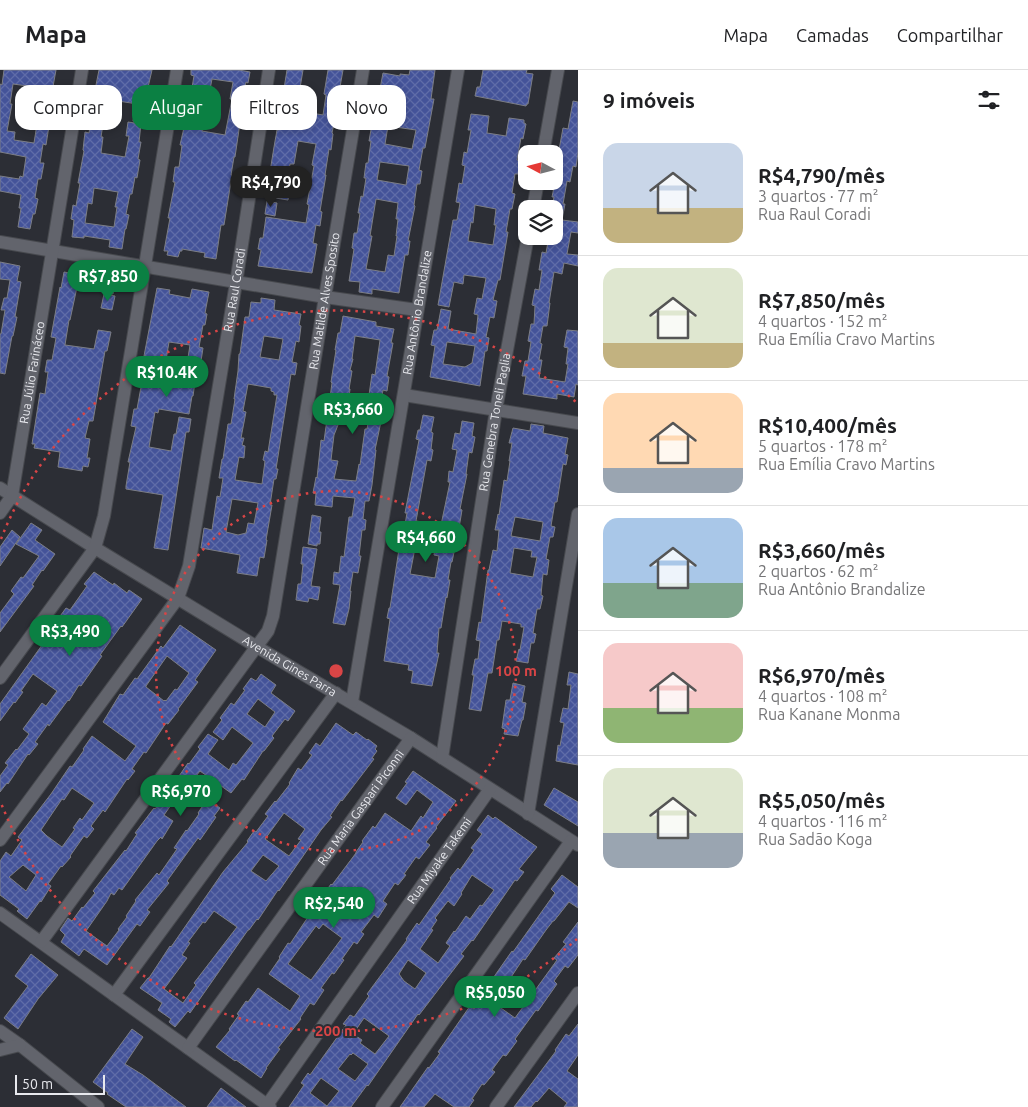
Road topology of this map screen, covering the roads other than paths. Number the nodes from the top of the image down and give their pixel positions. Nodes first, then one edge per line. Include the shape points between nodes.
1 (82, 70) edge
2 (177, 70) edge
3 (269, 70) edge
4 (363, 70) edge
5 (458, 70) edge
6 (558, 70) edge
7 (545, 145) edge
8 (0, 242) edge
9 (526, 245) edge
10 (52, 250) junction
11 (144, 266) junction
12 (236, 282) junction
13 (325, 297) junction
14 (417, 310) junction
15 (404, 395) junction
16 (496, 410) junction
17 (578, 423) edge
18 (0, 488) edge
19 (12, 496) junction
20 (0, 513) edge
21 (578, 514) edge
22 (95, 548) junction
23 (178, 598) junction
24 (257, 647) junction
25 (0, 678) edge
26 (336, 693) junction
27 (352, 702) junction
28 (411, 738) junction
29 (442, 758) junction
30 (490, 789) junction
31 (528, 814) junction
32 (0, 840) edge
33 (575, 843) edge
34 (0, 912) edge
35 (40, 942) junction
36 (578, 993) edge
37 (114, 995) junction
38 (0, 1031) edge
39 (20, 1045) junction
40 (188, 1048) junction
41 (0, 1050) edge
42 (269, 1106) edge
43 (98, 1107) edge
44 (382, 1107) edge
45 (496, 1107) edge

1 - 10 street, Rua Júlio Farináceo
2 - 11 street
3 - 12 street, Rua Raul Coradi
4 - 13 street, Rua Matilde Alves Sposito
5 - 14 street, Rua Antônio Brandalize
6 - 7 street
8 - 10 street
9 - 16 street, Rua Genebra Toneli Paglia
10 - 11 street
10 - 19 street, Rua Júlio Farináceo
11 - 12 street
11 - 22 street via 104,516
12 - 13 street
12 - 23 street, Rua Raul Coradi via 189,566
13 - 14 street
13 - 24 street, Rua Matilde Alves Sposito via 273,616
14 - 15 street, Rua Antônio Brandalize
15 - 16 street
15 - 27 street, Rua Antônio Brandalize
16 - 17 street
16 - 29 street, Rua Genebra Toneli Paglia
18 - 19 street, Avenida Gines Parra
19 - 20 street
19 - 22 street, Avenida Gines Parra
21 - 31 street
22 - 23 street, Avenida Gines Parra
22 - 25 street
23 - 24 street, Avenida Gines Parra
23 - 32 street, Rua Raul Coradi
24 - 26 street, Avenida Gines Parra
24 - 35 street, Rua Matilde Alves Sposito
26 - 27 street, Avenida Gines Parra
26 - 37 street
27 - 28 street, Avenida Gines Parra
28 - 29 street, Avenida Gines Parra
28 - 40 street, Rua Maria Gaspari Piconni
29 - 30 street, Avenida Gines Parra
30 - 31 street, Avenida Gines Parra
30 - 42 street, Rua Miyake Takemi
31 - 33 street, Avenida Gines Parra
33 - 44 street
34 - 35 street
35 - 37 street
36 - 45 street
37 - 40 street
38 - 39 street
39 - 41 street
39 - 43 street
40 - 42 street

